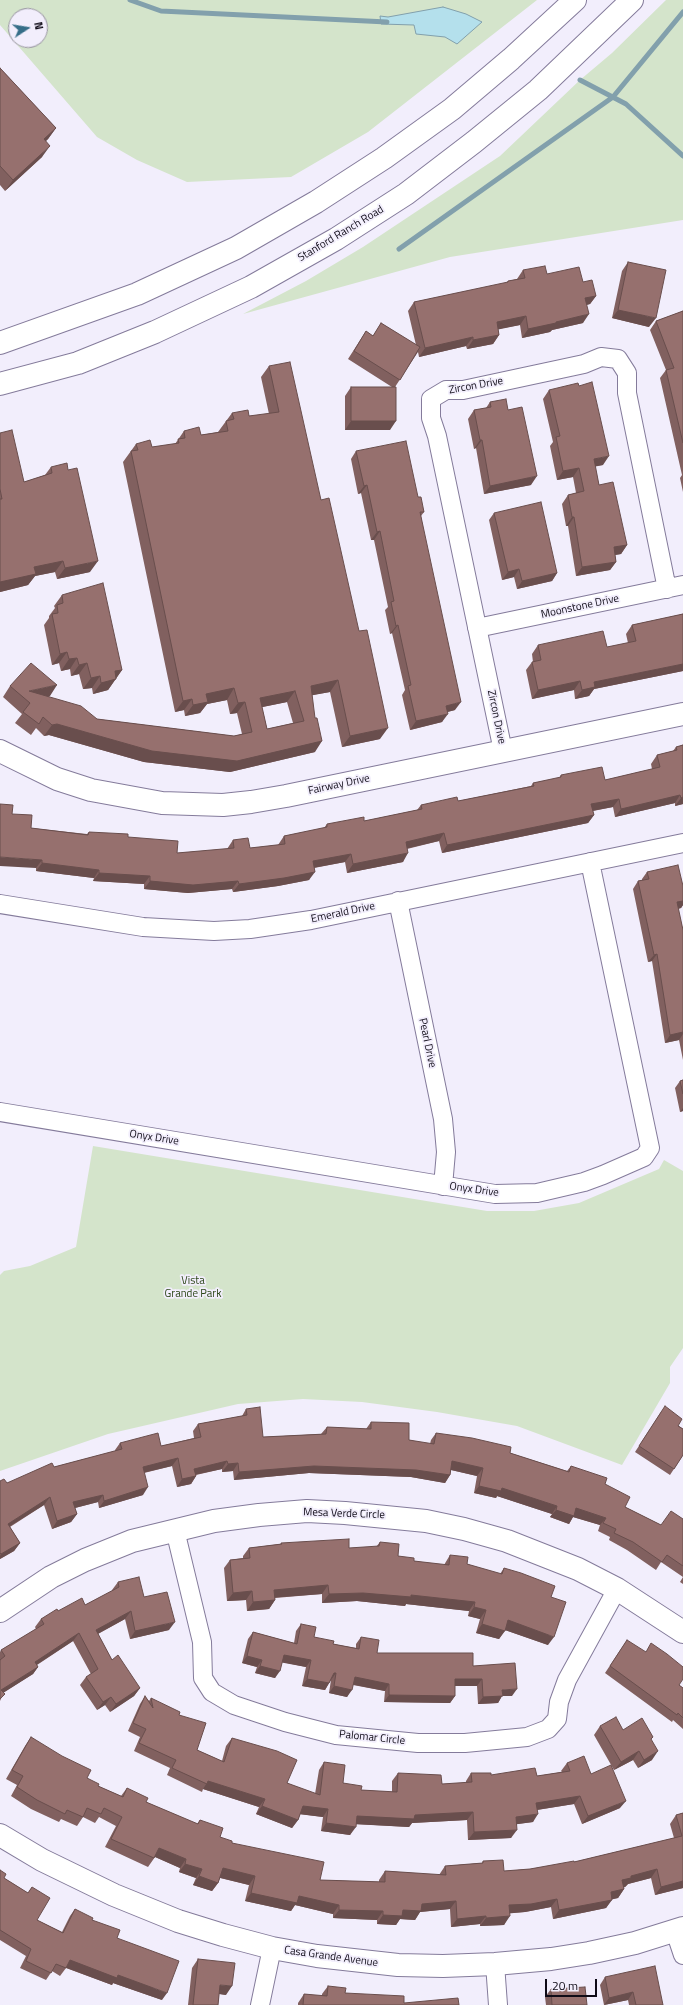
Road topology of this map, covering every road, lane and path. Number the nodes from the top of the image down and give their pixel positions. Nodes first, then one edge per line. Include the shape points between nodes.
1 (575, 0) edge
2 (632, 0) edge
3 (0, 343) edge
4 (0, 384) edge
5 (675, 587) edge
6 (477, 628) junction
7 (683, 714) edge
8 (0, 751) edge
9 (503, 751) junction
10 (683, 842) edge
11 (590, 862) junction
12 (398, 902) junction
13 (0, 904) edge
14 (0, 1112) edge
15 (443, 1186) junction
16 (175, 1530) junction
17 (617, 1589) junction
18 (0, 1611) edge
19 (683, 1632) edge
20 (0, 1835) edge
21 (679, 1930) edge
22 (272, 1948) junction
23 (683, 1955) edge
24 (495, 1964) junction
25 (260, 2005) edge
26 (498, 2005) edge

1 - 3 street via 452,110 316,202 236,248 137,294
2 - 4 street, Stanford Ranch Road via 538,90 474,142 406,194 336,239 251,287 155,332 78,363
5 - 6 street, Moonstone Drive
5 - 6 street, Zircon Drive via 627,393 626,373 618,359 601,357 584,364 471,388 446,390 431,399 431,418 437,436
6 - 9 street, Zircon Drive
7 - 9 street, Fairway Drive
8 - 9 street, Fairway Drive via 57,779 91,790 128,798 192,805 251,802
10 - 11 street, Emerald Drive
11 - 12 street, Emerald Drive
11 - 15 street, Onyx Drive via 650,1148 644,1157 603,1175 537,1193 495,1194
12 - 13 street, Emerald Drive via 281,925 214,932 177,931 111,923
12 - 15 street, Pearl Drive via 443,1119 446,1152
14 - 15 street, Onyx Drive
16 - 17 street, Mesa Verde Circle via 214,1521 299,1512 345,1512 390,1516 464,1529 507,1541 578,1568
16 - 17 street, Palomar Circle via 202,1642 203,1678 212,1692 234,1705 336,1735 418,1743 465,1743 527,1737 548,1729 557,1719 559,1702 567,1680
16 - 18 street, Mesa Verde Circle via 132,1541 85,1560 51,1577
17 - 19 street, Mesa Verde Circle
20 - 22 street, Casa Grande Avenue via 42,1860 114,1895 178,1921
21 - 23 street
21 - 24 street, Casa Grande Avenue via 589,1953
22 - 24 street, Casa Grande Avenue via 331,1958 398,1965
22 - 25 street
24 - 26 street

